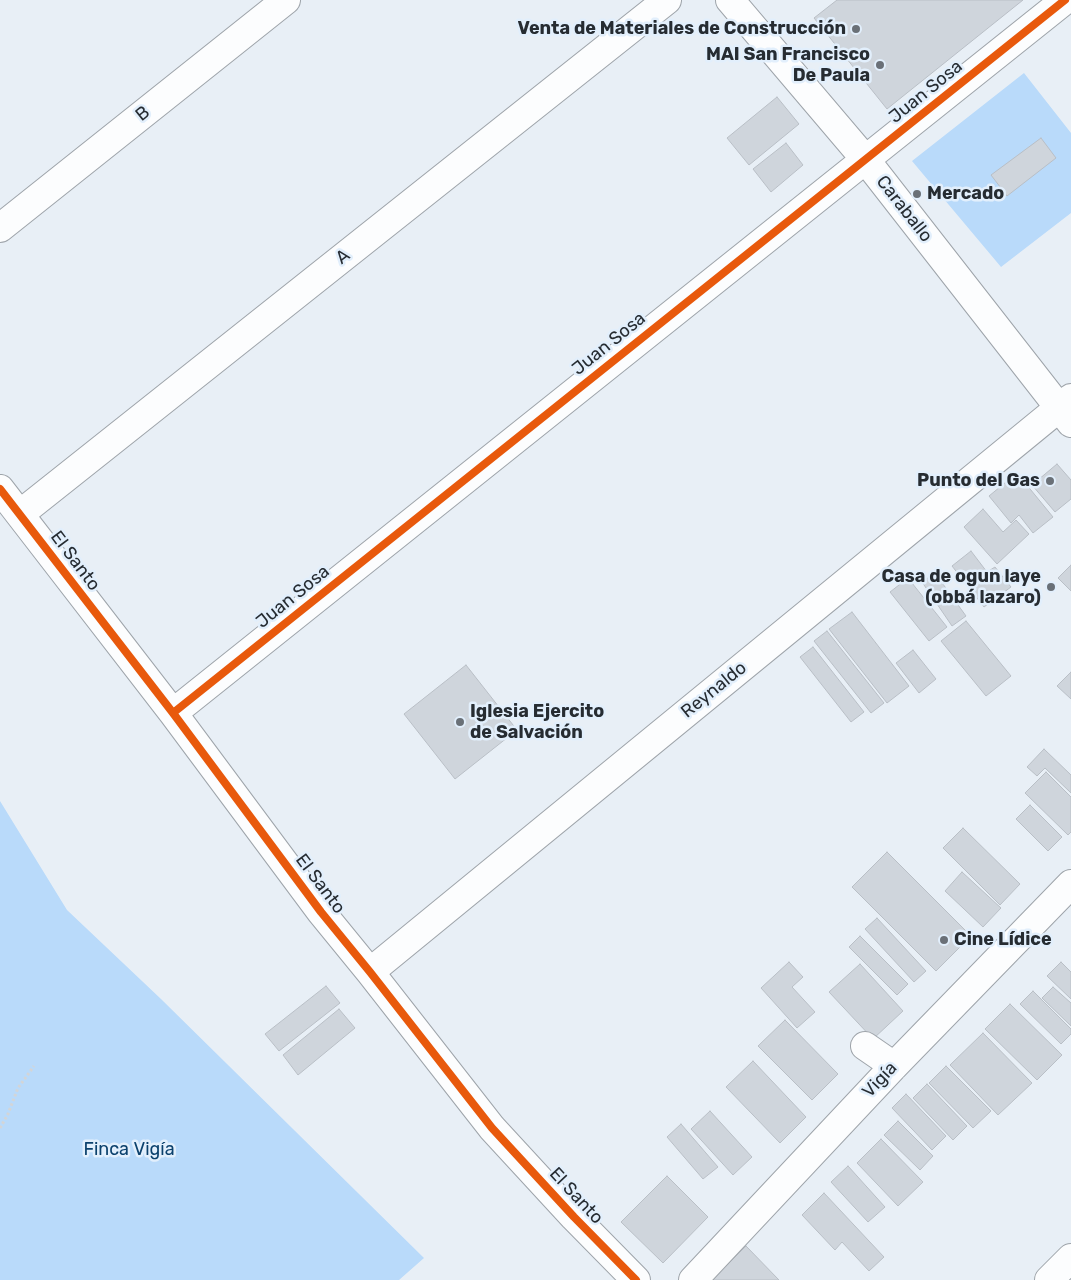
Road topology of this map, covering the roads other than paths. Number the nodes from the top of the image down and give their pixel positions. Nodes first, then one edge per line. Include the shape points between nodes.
1 (286, 0) edge
2 (667, 0) edge
3 (730, 0) edge
4 (1065, 0) edge
5 (865, 159) junction
6 (0, 228) edge
7 (1067, 410) edge
8 (0, 490) edge
9 (20, 514) junction
10 (172, 713) junction
11 (1071, 884) edge
12 (370, 972) junction
13 (864, 1046) dead end
14 (894, 1066) junction
15 (1071, 1258) edge
16 (636, 1280) edge
17 (693, 1280) edge
18 (1050, 1280) edge

1 - 6 street, B
2 - 9 street, A
3 - 5 street, Caraballo
4 - 5 street, Juan Sosa
5 - 7 street, Caraballo
5 - 10 street, Juan Sosa
7 - 12 street, Reynaldo
8 - 9 street, El Santo
9 - 10 street, El Santo
10 - 12 street, El Santo
11 - 14 street, Vigía
12 - 16 street, El Santo via 492,1128
13 - 14 street
14 - 17 street, Vigía
15 - 18 street

